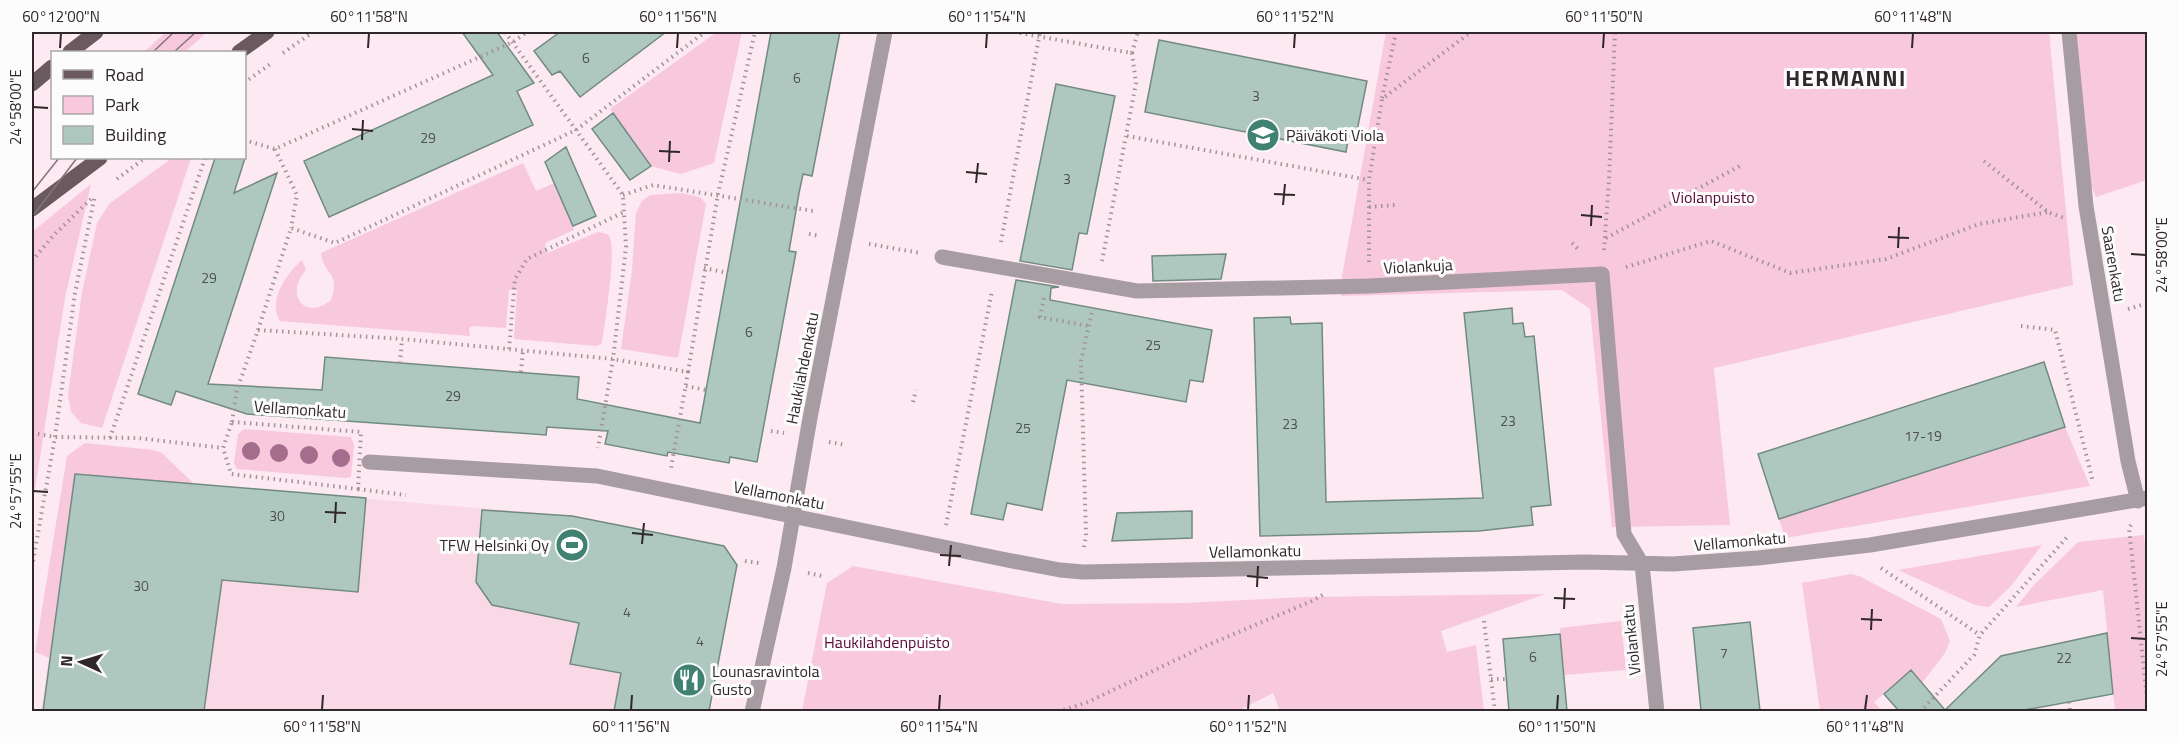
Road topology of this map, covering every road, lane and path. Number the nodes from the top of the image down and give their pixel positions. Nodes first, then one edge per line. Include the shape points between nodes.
1 (96, 32) edge
2 (267, 32) edge
3 (505, 32) edge
4 (527, 32) edge
5 (705, 32) edge
6 (755, 32) edge
7 (885, 32) edge
8 (1014, 32) edge
9 (1138, 32) edge
10 (1396, 32) edge
11 (1471, 32) edge
12 (1615, 32) edge
13 (2069, 32) edge
14 (513, 42) junction
15 (71, 51) edge
16 (240, 51) edge
17 (1132, 53) junction
18 (51, 68) edge
19 (32, 84) edge
20 (1382, 99) junction
21 (576, 130) junction
22 (1127, 135) junction
23 (246, 141) edge
24 (275, 149) junction
25 (99, 159) edge
26 (205, 159) edge
27 (1984, 161) dead end
28 (1740, 166) dead end
29 (1369, 180) junction
30 (718, 194) junction
31 (623, 195) junction
32 (1395, 205) dead end
33 (1369, 207) junction
34 (32, 209) edge
35 (813, 211) dead end
36 (624, 212) junction
37 (2048, 212) junction
38 (2089, 227) junction
39 (291, 228) junction
40 (809, 234) dead end
41 (1605, 238) junction
42 (845, 240) junction
43 (942, 257) joint
44 (32, 261) edge
45 (704, 268) junction
46 (728, 273) dead end
47 (1602, 274) junction
48 (1098, 284) junction
49 (1369, 286) junction
50 (1041, 312) dead end
51 (1089, 326) junction
52 (2020, 326) dead end
53 (258, 330) junction
54 (402, 339) junction
55 (508, 349) junction
56 (524, 350) junction
57 (614, 358) junction
58 (400, 363) dead end
59 (521, 372) dead end
60 (688, 372) junction
61 (686, 386) junction
62 (706, 390) dead end
63 (916, 390) dead end
64 (913, 402) dead end
65 (232, 422) junction
66 (32, 433) edge
67 (55, 437) junction
68 (110, 438) junction
69 (223, 448) junction
70 (598, 448) dead end
71 (369, 462) dead end
72 (2092, 477) dead end
73 (358, 489) junction
74 (666, 491) junction
75 (406, 495) dead end
76 (2143, 500) edge
77 (2097, 508) junction
78 (793, 515) junction
79 (1086, 536) dead end
80 (2129, 537) dead end
81 (1870, 545) junction
82 (1642, 564) junction
83 (32, 567) edge
84 (1330, 590) dead end
85 (1484, 621) dead end
86 (1980, 635) junction
87 (1506, 678) dead end
88 (1491, 679) junction
89 (2069, 702) dead end
90 (2148, 708) edge
91 (753, 711) edge
92 (1058, 711) edge
93 (1495, 711) edge
94 (1657, 711) edge
95 (1920, 711) edge
96 (2070, 711) edge

1 - 15 main road
2 - 16 main road
3 - 14 path
4 - 14 path
5 - 21 path
6 - 30 path
7 - 42 street, Haukilahdenkatu
8 - 17 path
9 - 17 path
10 - 20 path
11 - 20 path
12 - 41 path
13 - 38 street, Saarenkatu
14 - 21 path
14 - 24 path
17 - 22 path via 1136,83
18 - 19 main road
20 - 29 path
21 - 31 path
21 - 39 path via 335,243
22 - 29 path
22 - 48 path
23 - 24 path
24 - 39 path via 297,195
25 - 34 main road
26 - 68 path
27 - 37 path
28 - 41 path
29 - 33 path
30 - 31 path via 653,185
30 - 35 path
30 - 45 path
31 - 36 path
32 - 33 path
33 - 49 path
36 - 55 path via 526,259 514,279
36 - 57 path via 626,247
37 - 38 path
37 - 47 path via 1979,224 1886,259 1790,273 1711,241
38 - 76 street, Saarenkatu via 2128,461
39 - 53 path
40 - 42 path
41 - 47 path
42 - 43 path
42 - 78 street, Haukilahdenkatu
43 - 48 street, Violankuja
44 - 67 path via 95,195 75,293
45 - 46 path
45 - 60 path
47 - 49 street, Violankuja
47 - 82 street via 1624,534
48 - 49 street, Violankuja via 1137,291
48 - 51 path
50 - 51 path via 1040,317
51 - 79 path via 1081,361
52 - 72 path via 2055,330
53 - 54 path
53 - 65 path via 237,390
54 - 55 path
54 - 58 path
55 - 56 path
56 - 57 path
56 - 59 path
57 - 60 path
57 - 70 path
60 - 61 path
61 - 62 path
61 - 74 path
63 - 64 path
65 - 69 path, Vellamonkatu
65 - 73 path, Vellamonkatu via 361,432
66 - 67 path
67 - 68 path
67 - 83 path
68 - 69 path
69 - 73 path via 231,474
71 - 74 street, Vellamonkatu via 597,476
73 - 75 path
74 - 78 street, Vellamonkatu
76 - 77 street, Vellamonkatu
77 - 81 street, Vellamonkatu
77 - 86 path
78 - 82 street, Vellamonkatu via 1060,570
78 - 91 street, Haukilahdenkatu
80 - 90 path
81 - 82 street, Vellamonkatu via 1758,558
81 - 86 path via 1874,563
82 - 94 street, Violankatu
84 - 92 path via 1088,702
85 - 88 path
86 - 95 path via 1974,655
87 - 88 path
88 - 93 path
89 - 96 path

